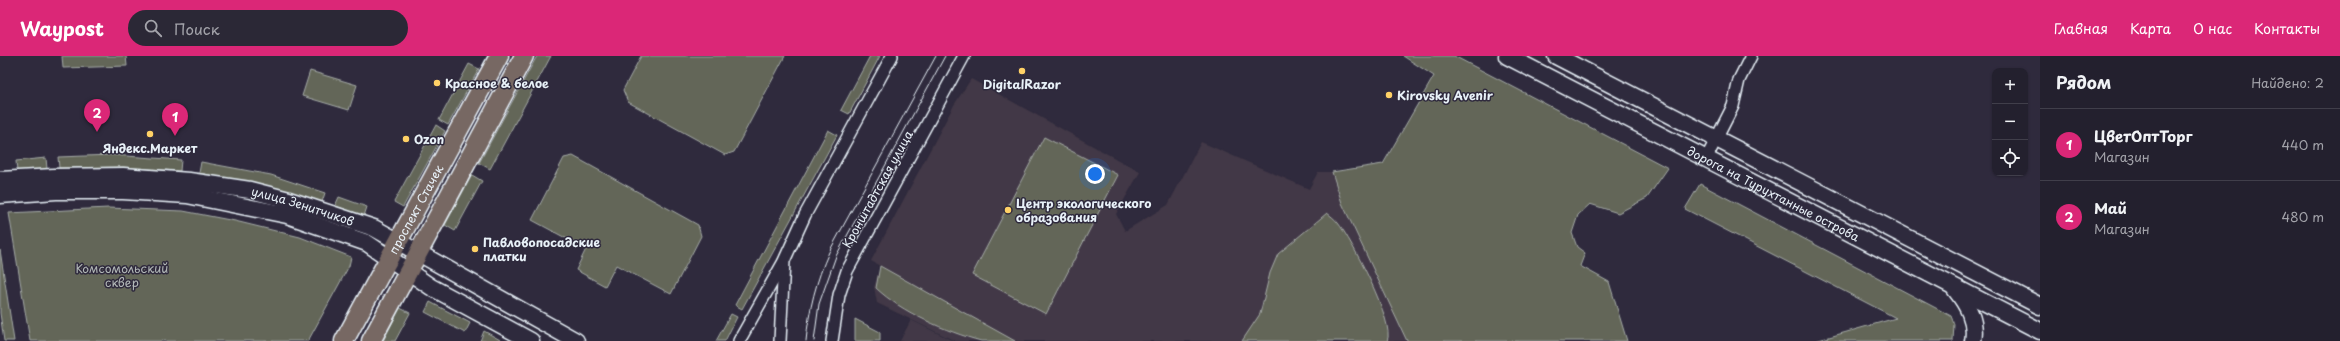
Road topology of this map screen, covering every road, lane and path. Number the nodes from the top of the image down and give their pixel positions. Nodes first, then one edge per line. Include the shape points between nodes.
1 (499, 56) edge
2 (524, 56) edge
3 (892, 56) edge
4 (964, 56) edge
5 (1507, 56) edge
6 (1556, 56) edge
7 (1751, 56) edge
8 (1717, 139) junction
9 (1706, 159) junction
10 (0, 180) edge
11 (0, 195) edge
12 (394, 249) junction
13 (417, 254) junction
14 (784, 261) junction
15 (409, 270) junction
16 (1952, 285) junction
17 (2040, 306) edge
18 (2040, 331) edge
19 (344, 341) edge
20 (371, 341) edge
21 (531, 341) edge
22 (576, 341) edge
23 (739, 341) edge
24 (780, 341) edge
25 (832, 341) edge
26 (1973, 341) edge

1 - 12 main road, проспект Стачек
2 - 13 main road, проспект Стачек
3 - 14 street via 805,216
4 - 25 street, Кронштадтская улица via 847,271 839,295
5 - 9 main road, дорога на Турухтанные острова
6 - 8 main road, дорога на Турухтанные острова
7 - 8 street via 1739,80 1733,106
8 - 9 street
8 - 17 main road, дорога на Турухтанные острова
9 - 16 main road, дорога на Турухтанные острова
10 - 12 main road, улица Зенитчиков via 123,176 189,181 250,190 374,228
11 - 12 main road, улица Зенитчиков via 56,191 123,191 187,195 287,215 367,243
12 - 13 main road, улица Зенитчиков
12 - 15 main road, улица Зенитчиков
12 - 19 main road, проспект Стачек
13 - 15 main road, проспект Стачек
13 - 22 main road, улица Зенитчиков
14 - 23 street
14 - 24 street
15 - 20 main road, проспект Стачек
15 - 21 main road, улица Зенитчиков via 431,287
16 - 18 main road, дорога на Турухтанные острова
16 - 26 main road via 1966,303 1972,318

